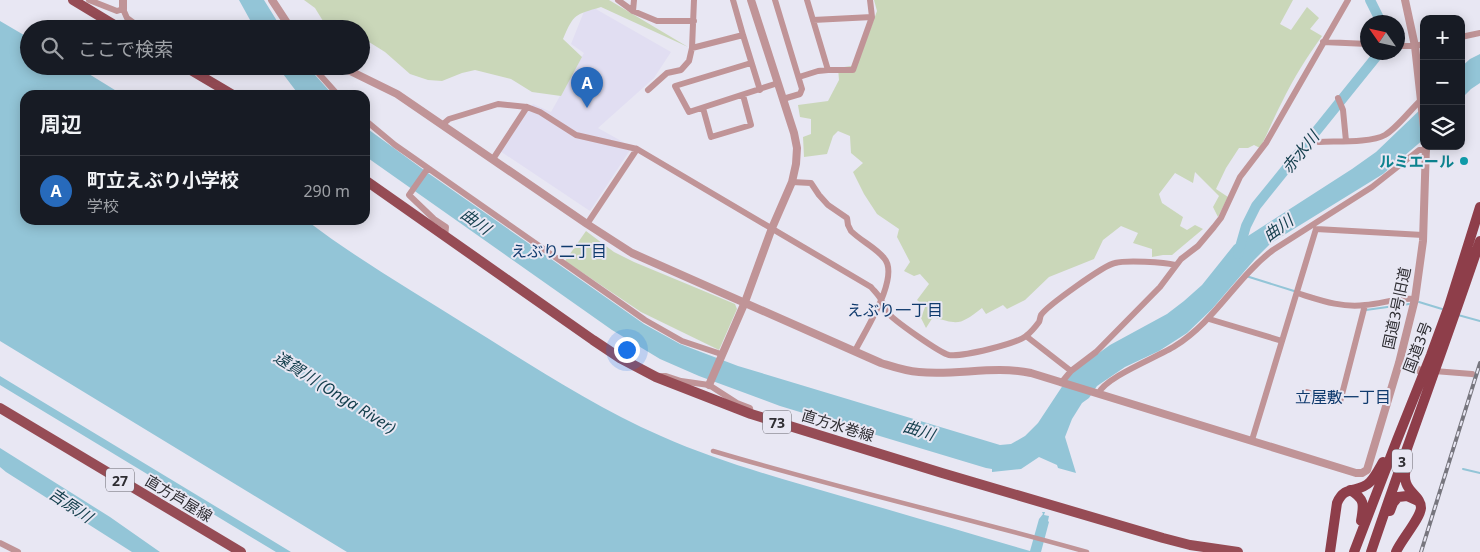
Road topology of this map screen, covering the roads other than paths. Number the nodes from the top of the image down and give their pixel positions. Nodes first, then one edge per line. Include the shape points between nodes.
1 (74, 0) edge
2 (89, 0) edge
3 (123, 0) edge
4 (272, 0) edge
5 (618, 0) edge
6 (634, 0) edge
7 (694, 0) edge
8 (732, 0) edge
9 (751, 0) edge
10 (775, 0) edge
11 (807, 0) edge
12 (870, 0) edge
13 (1348, 0) edge
14 (1405, 0) edge
15 (123, 9) junction
16 (633, 11) junction
17 (872, 17) junction
18 (106, 20) edge
19 (131, 20) edge
20 (285, 20) edge
21 (813, 20) junction
22 (694, 21) junction
23 (1480, 33) edge
24 (743, 35) junction
25 (1465, 36) edge
26 (1323, 42) junction
27 (1360, 44) edge
28 (1420, 45) edge
29 (1405, 46) edge
30 (1415, 46) junction
31 (692, 48) junction
32 (751, 63) junction
33 (828, 70) junction
34 (199, 75) edge
35 (320, 75) edge
36 (358, 75) edge
37 (799, 77) junction
38 (778, 83) junction
39 (1420, 87) edge
40 (225, 90) edge
41 (334, 90) edge
42 (648, 90) dead end
43 (760, 90) junction
44 (743, 95) junction
45 (1338, 98) dead end
46 (783, 99) junction
47 (1420, 105) edge
48 (527, 107) junction
49 (703, 108) junction
50 (370, 124) edge
51 (442, 125) junction
52 (1346, 141) junction
53 (1319, 142) dead end
54 (637, 150) junction
55 (1420, 150) edge
56 (1426, 150) edge
57 (492, 159) junction
58 (428, 168) junction
59 (792, 182) junction
60 (370, 184) edge
61 (1480, 206) edge
62 (587, 224) junction
63 (772, 228) junction
64 (1423, 235) junction
65 (445, 236) junction
66 (1480, 241) edge
67 (1175, 266) junction
68 (1297, 293) junction
69 (1415, 299) junction
70 (882, 300) junction
71 (744, 302) junction
72 (1366, 305) junction
73 (1209, 319) junction
74 (1026, 336) junction
75 (1282, 341) junction
76 (855, 351) junction
77 (721, 355) junction
78 (1399, 363) junction
79 (1071, 371) junction
80 (1429, 372) junction
81 (1472, 374) tunnel mouth
82 (656, 377) junction
83 (1062, 383) junction
84 (709, 385) junction
85 (1307, 392) dead end
86 (1097, 393) junction
87 (0, 408) edge
88 (751, 414) junction
89 (1419, 414) junction
90 (1252, 440) junction
91 (1397, 440) junction
92 (713, 451) dead end
93 (1350, 490) junction
94 (1419, 502) junction
95 (0, 543) edge
96 (1354, 550) edge
97 (18, 552) edge
98 (240, 552) edge
99 (1087, 552) edge
100 (1238, 552) edge
101 (1330, 552) edge
102 (1371, 552) edge
103 (1396, 552) edge

1 - 18 main road
2 - 15 street via 116,12
3 - 15 street
4 - 20 street
5 - 16 street
6 - 16 street
7 - 22 street
8 - 24 street
9 - 38 street
10 - 37 street
11 - 21 street
12 - 17 street
13 - 26 street
14 - 30 street
15 - 19 street
16 - 22 street via 657,22
17 - 21 street
17 - 33 street via 853,70
21 - 33 street
22 - 31 street
23 - 25 street
24 - 31 street
24 - 32 street
26 - 27 street
26 - 67 street via 1266,144 1240,178 1221,218 1198,246
28 - 30 street
29 - 30 street
30 - 39 street
31 - 42 street via 685,67 667,73
32 - 43 street
32 - 49 street via 675,86 689,112
33 - 37 street
34 - 40 main road
35 - 41 street
36 - 51 street via 397,94
37 - 46 street via 800,94
38 - 43 street
38 - 46 street
43 - 44 street
44 - 49 street
44 - 49 street via 751,125 711,136
45 - 52 street via 1344,110
46 - 59 street via 797,148
47 - 52 street via 1387,134
48 - 51 street via 498,104 449,118
48 - 54 street via 576,134
48 - 57 street
50 - 58 street
51 - 57 street
52 - 53 street
54 - 62 street
54 - 63 street
55 - 73 street via 1372,187 1259,261
56 - 64 street, 国道3号旧道
57 - 62 street
58 - 65 street via 409,194 446,227
58 - 77 street via 645,320 682,341
59 - 63 street
59 - 70 street via 811,183 828,205 847,218 851,231 886,259 889,274
60 - 65 main road, 直方水巻線 / 73
61 - 80 highway, 国道3号 / 3
62 - 71 street via 632,253
63 - 70 street via 871,287
63 - 71 street
64 - 68 street via 1316,230
64 - 69 street, 国道3号旧道
65 - 82 main road, 直方水巻線 / 73 via 593,340
66 - 80 highway, 国道3号 / 3
67 - 74 street via 1162,262 1115,263 1103,268 1051,306
67 - 79 street via 1096,352
68 - 72 street via 1342,306
68 - 75 street
69 - 72 street
69 - 78 street, 国道3号旧道
70 - 74 street via 887,313 949,355 958,356
70 - 76 street
71 - 76 street
71 - 77 street
72 - 85 street via 1340,402
73 - 75 street
73 - 86 street via 1177,345 1125,372
74 - 79 street
75 - 90 street
76 - 83 street via 902,370 919,373 1021,371
77 - 84 street
78 - 80 street
78 - 90 street, 国道3号旧道 via 1367,470 1362,473
79 - 83 street
80 - 81 street
80 - 89 highway, 国道3号 / 3
80 - 91 highway, 国道3号 / 3
82 - 84 street
82 - 88 main road, 直方水巻線 / 73
83 - 86 street
84 - 88 street via 737,404 750,408
86 - 90 street
87 - 98 main road, 直方芦屋線 / 27
88 - 100 main road, 直方水巻線 / 73 via 1163,538
89 - 94 highway via 1403,474 1404,482
89 - 102 highway, 国道3号 / 3
91 - 93 highway via 1369,484
91 - 96 highway, 国道3号 / 3
92 - 99 street
93 - 96 highway via 1362,500 1363,508
93 - 101 highway via 1345,491 1337,503
94 - 102 highway via 1398,496
94 - 103 highway via 1420,513
95 - 97 street

